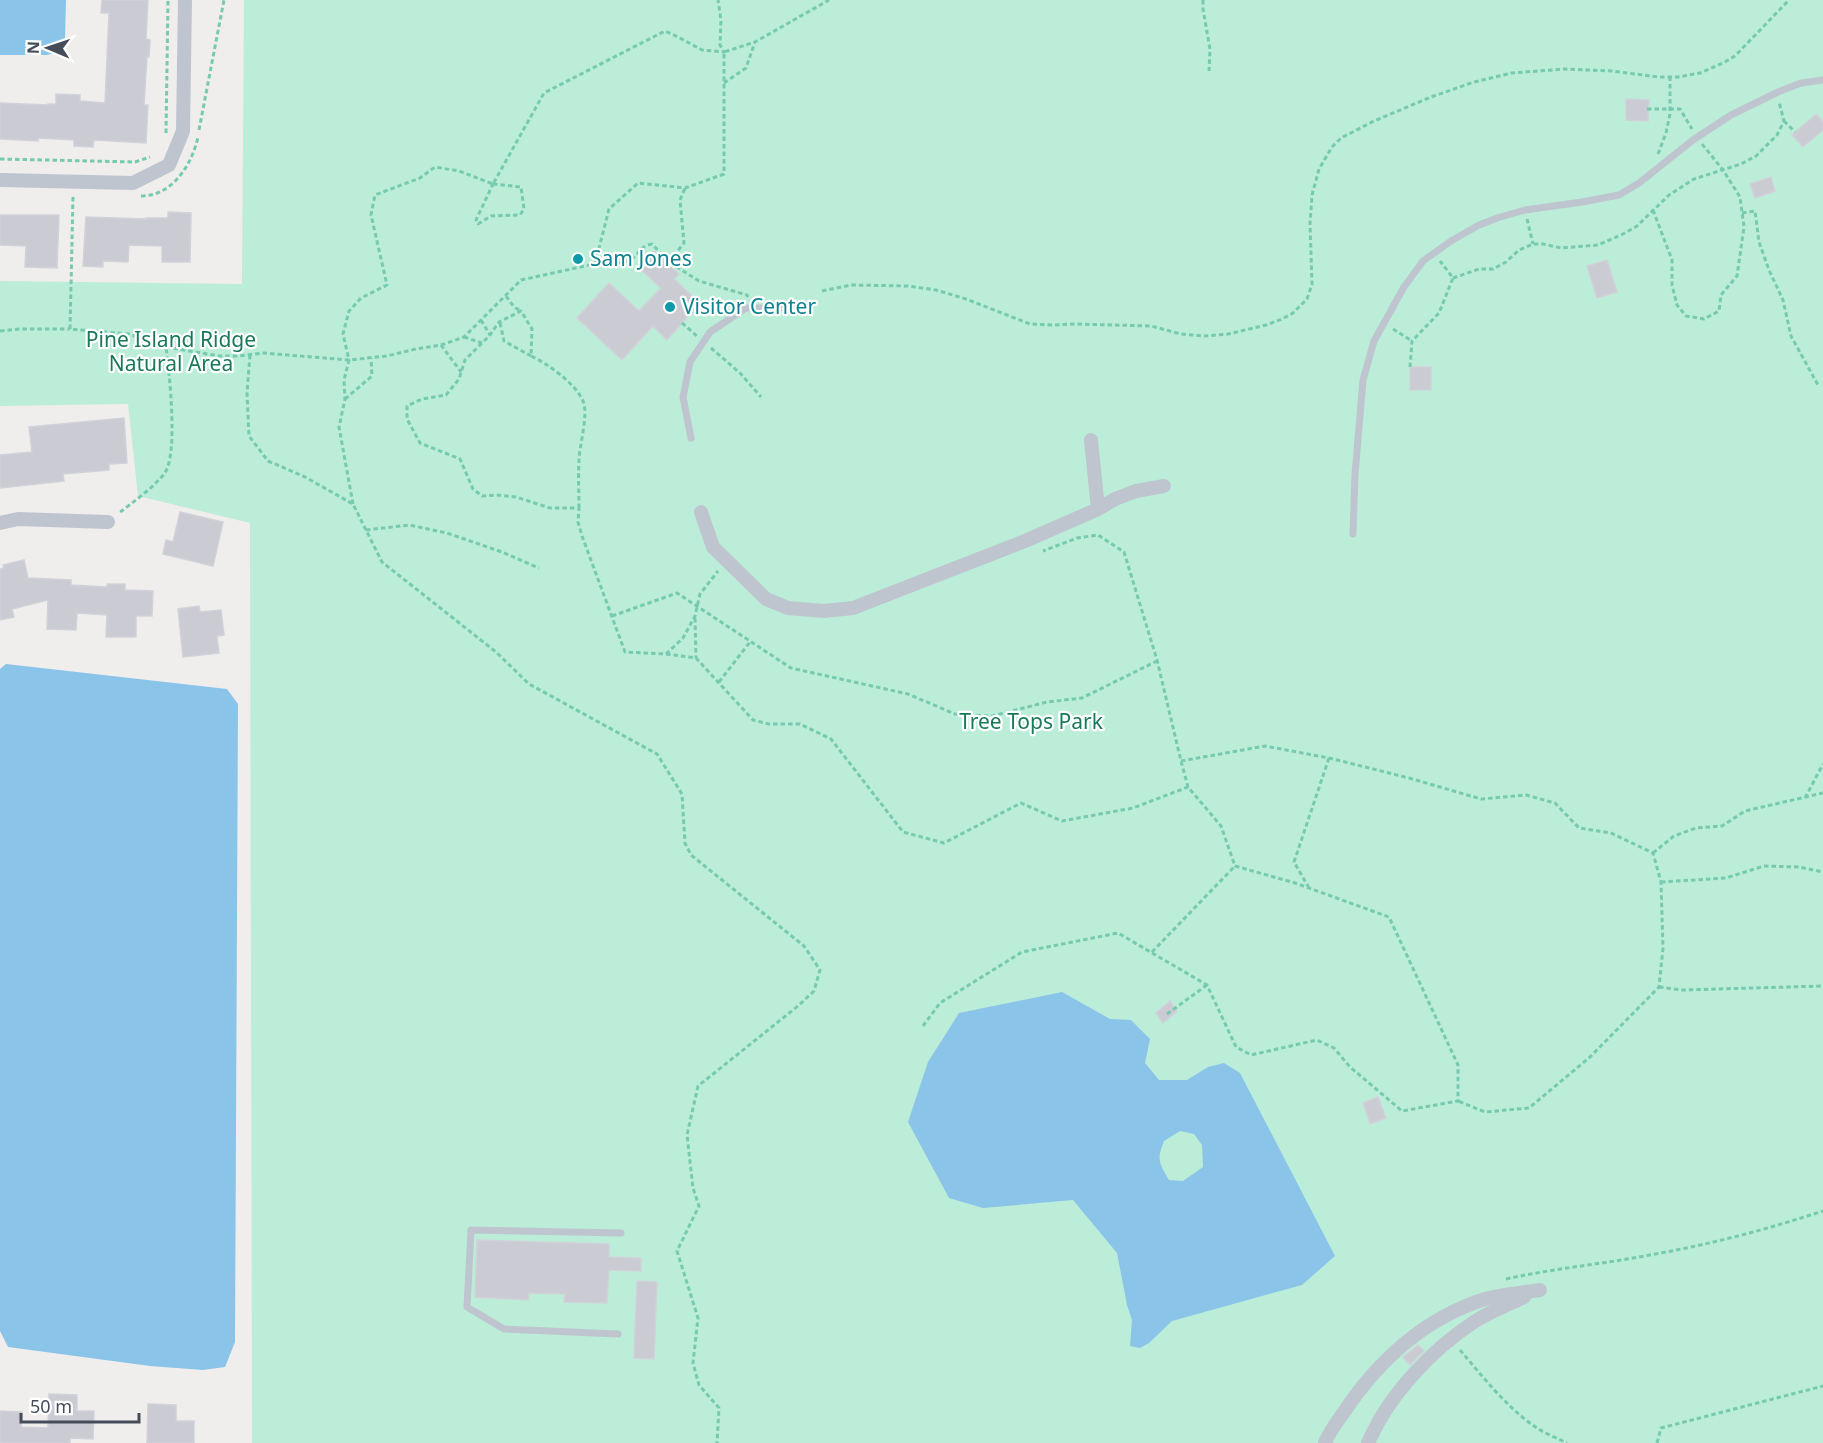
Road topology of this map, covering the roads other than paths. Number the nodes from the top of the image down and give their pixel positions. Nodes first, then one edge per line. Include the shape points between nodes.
1 (185, 0) edge
2 (1823, 80) edge
3 (0, 180) edge
4 (790, 309) dead end
5 (692, 438) dead end
6 (1091, 440) dead end
7 (1164, 486) dead end
8 (1098, 509) junction
9 (701, 512) dead end
10 (108, 522) road end
11 (0, 524) edge
12 (1353, 534) dead end
13 (621, 1233) dead end
14 (618, 1334) dead end
15 (1325, 1443) edge
16 (1368, 1443) edge

1 - 3 street via 183,132 169,165 133,183
2 - 12 lane via 1801,83 1731,116 1619,195 1500,217 1450,241 1423,261 1374,340 1363,380
4 - 5 lane via 746,308 710,332 690,362 683,397
6 - 8 street
7 - 8 street via 1137,491
8 - 9 street via 853,608 824,611 788,608 766,599 713,547
10 - 11 street via 18,519
13 - 14 lane via 471,1230 467,1307 504,1329
15 - 16 street via 1352,1399 1409,1338 1486,1299 1540,1290 1475,1322 1426,1360 1374,1428

